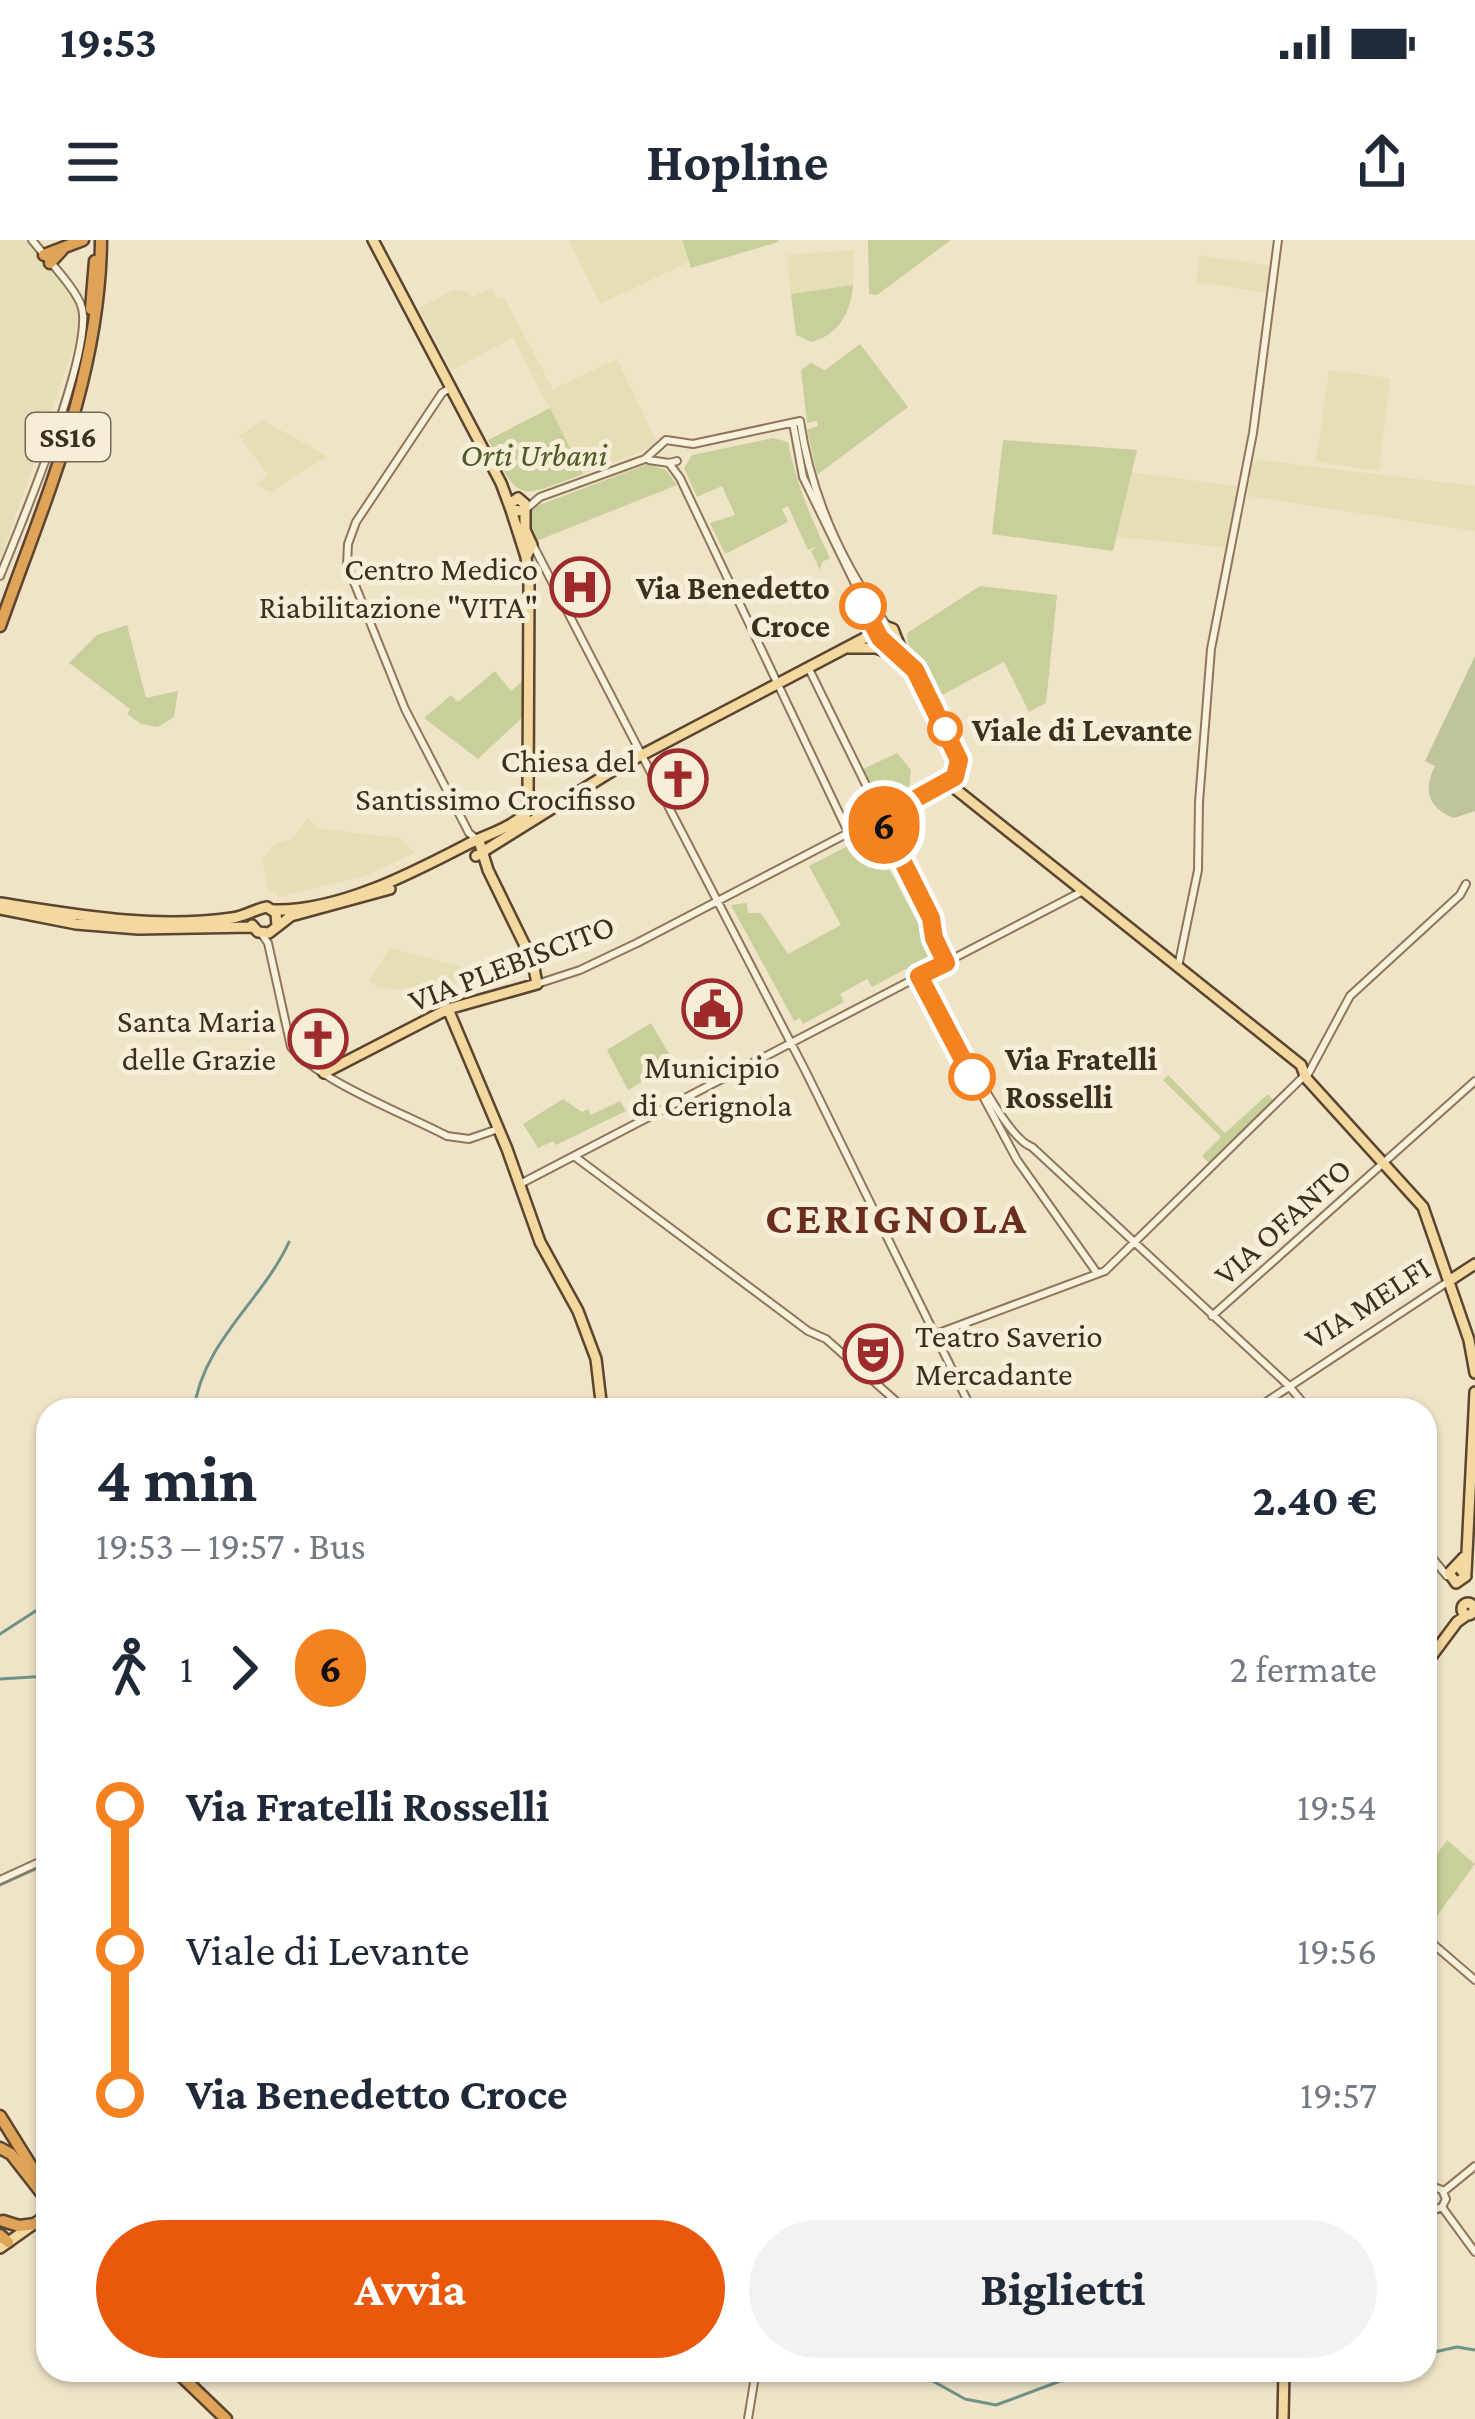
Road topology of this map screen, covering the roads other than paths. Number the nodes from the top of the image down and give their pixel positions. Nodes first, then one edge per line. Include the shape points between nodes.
1 (32, 240) edge
2 (100, 240) edge
3 (373, 240) edge
4 (1278, 240) edge
5 (73, 245) edge
6 (47, 259) junction
7 (97, 282) junction
8 (451, 388) junction
9 (797, 422) junction
10 (677, 442) junction
11 (693, 444) junction
12 (657, 450) junction
13 (645, 459) junction
14 (672, 459) junction
15 (516, 505) junction
16 (532, 544) junction
17 (526, 557) junction
18 (0, 576) edge
19 (0, 613) edge
20 (868, 616) junction
21 (0, 626) edge
22 (884, 634) junction
23 (866, 636) junction
24 (849, 648) junction
25 (899, 656) junction
26 (808, 669) junction
27 (915, 670) junction
28 (778, 685) junction
29 (642, 755) junction
30 (960, 783) junction
31 (551, 808) junction
32 (527, 809) junction
33 (881, 818) junction
34 (524, 825) junction
35 (849, 834) junction
36 (475, 847) junction
37 (1466, 884) dead end
38 (1084, 890) junction
39 (718, 902) junction
40 (0, 906) edge
41 (273, 910) junction
42 (253, 912) junction
43 (266, 932) junction
44 (952, 960) junction
45 (1178, 967) junction
46 (922, 975) junction
47 (537, 984) junction
48 (448, 1009) junction
49 (791, 1043) junction
50 (324, 1073) junction
51 (1304, 1073) junction
52 (1475, 1081) edge
53 (498, 1129) junction
54 (487, 1134) junction
55 (1023, 1144) junction
56 (1015, 1154) junction
57 (1035, 1154) junction
58 (574, 1156) junction
59 (1384, 1162) junction
60 (1022, 1164) junction
61 (520, 1184) junction
62 (1134, 1245) junction
63 (1475, 1264) edge
64 (1097, 1273) junction
65 (1449, 1281) junction
66 (1212, 1316) junction
67 (936, 1334) junction
68 (1475, 1373) edge
69 (1288, 1385) junction
70 (1475, 1392) edge
71 (601, 1398) edge
72 (892, 1398) edge
73 (966, 1398) edge
74 (1270, 1398) edge
75 (1299, 1398) edge
76 (1437, 1562) edge
77 (1458, 1574) junction
78 (1468, 1611) edge
79 (1437, 1650) edge
80 (36, 1864) edge
81 (0, 1880) edge
82 (1437, 1947) edge
83 (1475, 1980) edge
84 (0, 2116) edge
85 (0, 2127) edge
86 (0, 2149) edge
87 (1475, 2166) edge
88 (36, 2177) edge
89 (36, 2180) edge
90 (36, 2183) edge
91 (1437, 2191) edge
92 (1443, 2192) junction
93 (1442, 2207) junction
94 (1437, 2208) edge
95 (34, 2224) joint
96 (3, 2234) edge
97 (1475, 2252) edge
98 (183, 2382) edge
99 (754, 2382) edge
100 (1284, 2382) edge
101 (222, 2419) edge
102 (748, 2419) edge
103 (1283, 2419) edge

1 - 6 street
2 - 7 highway
3 - 8 main road
4 - 45 street via 1253,434 1211,649 1198,870
5 - 6 highway
5 - 7 highway via 88,254
6 - 18 street via 79,300 82,323 64,404
7 - 19 highway, SS16 via 79,386
7 - 21 highway, SS16 via 79,404
8 - 15 main road
8 - 36 street via 356,522 346,550 405,709
9 - 11 street
9 - 20 street via 803,478
9 - 22 street via 808,476
10 - 11 street
10 - 12 street
10 - 14 street
11 - 14 street
12 - 13 street
12 - 14 street
13 - 14 street
13 - 15 street
14 - 28 street
15 - 16 main road
15 - 17 main road
16 - 17 main road
16 - 29 street
17 - 32 main road
20 - 22 street
20 - 23 street
22 - 23 main road
22 - 24 main road
22 - 25 main road
22 - 27 main road
23 - 24 main road
24 - 25 main road
24 - 26 main road
25 - 27 main road
26 - 28 main road
26 - 33 street
27 - 30 main road via 959,760
28 - 29 main road
28 - 35 street
29 - 31 main road
29 - 39 street
30 - 33 street, VIA PLEBISCITO
30 - 38 main road
31 - 32 main road
31 - 34 main road
32 - 34 main road
32 - 36 main road
33 - 35 street, VIA PLEBISCITO
33 - 44 street
34 - 36 main road
35 - 39 street, VIA PLEBISCITO
36 - 41 main road via 384,886
36 - 43 main road via 385,892 291,916
36 - 47 main road
37 - 51 street via 1350,996
38 - 44 street
38 - 45 main road
39 - 47 street, VIA PLEBISCITO
39 - 49 street
40 - 42 main road via 154,923
40 - 43 main road via 107,927
41 - 42 main road
41 - 43 main road
42 - 43 main road
43 - 50 street via 291,1047
44 - 46 street
45 - 51 main road
46 - 49 street
46 - 55 street
46 - 56 street
47 - 48 main road, VIA PLEBISCITO
48 - 50 main road, VIA PLEBISCITO
48 - 53 main road
49 - 58 street
49 - 67 street
50 - 54 street via 447,1136
51 - 59 main road
51 - 62 street
52 - 59 street, VIA OFANTO
53 - 54 street
53 - 54 street
53 - 61 main road
55 - 56 street
55 - 57 street
56 - 60 street
57 - 60 street
57 - 62 street
58 - 61 street
58 - 72 street via 820,1335
59 - 65 main road via 1423,1207
59 - 66 street, VIA OFANTO
60 - 64 street
61 - 71 main road via 596,1359
62 - 64 street
62 - 66 street
63 - 65 main road, VIA MELFI
64 - 67 street
65 - 68 main road
65 - 69 street, VIA MELFI
66 - 69 street
67 - 73 street
69 - 74 street, VIA MELFI
69 - 75 street
70 - 77 main road via 1467,1552
76 - 77 street
77 - 78 main road
78 - 79 main road
80 - 81 street
82 - 83 street
84 - 88 highway
85 - 89 highway
86 - 90 highway
87 - 92 street
91 - 92 street
92 - 93 street
93 - 94 street
93 - 97 street
95 - 96 main road
95 - 96 highway
98 - 101 highway
99 - 102 street
100 - 103 main road

